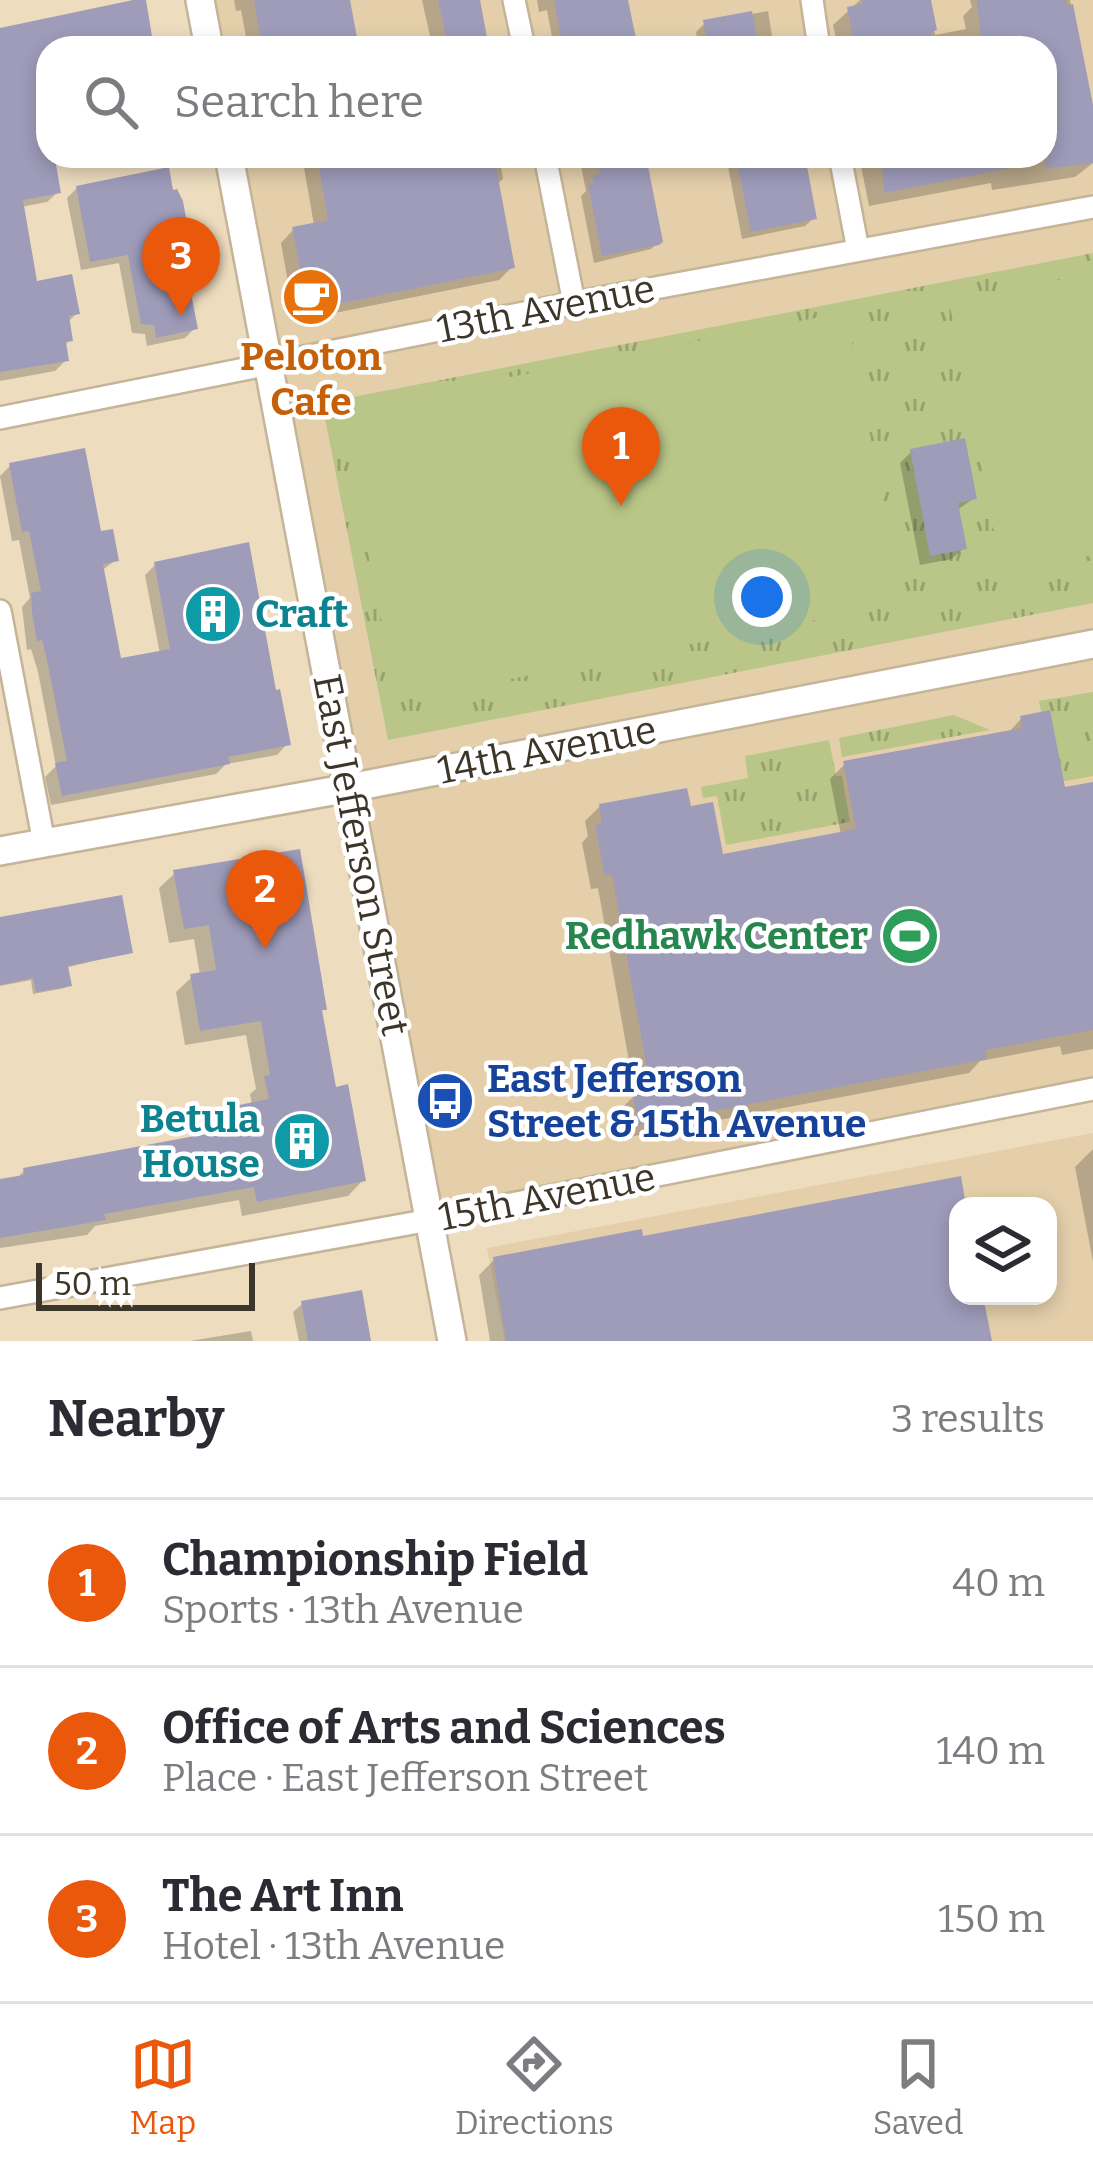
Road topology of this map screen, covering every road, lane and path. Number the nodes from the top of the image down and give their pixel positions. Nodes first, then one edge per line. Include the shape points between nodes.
1 (200, 0) edge
2 (514, 0) edge
3 (812, 0) edge
4 (207, 36) edge
5 (522, 36) edge
6 (817, 36) edge
7 (231, 168) edge
8 (547, 168) edge
9 (842, 168) edge
10 (1093, 207) edge
11 (858, 250) junction
12 (574, 303) junction
13 (268, 364) junction
14 (0, 418) edge
15 (0, 610) edge
16 (1093, 644) edge
17 (349, 788) junction
18 (44, 843) junction
19 (0, 851) edge
20 (1093, 1089) edge
21 (430, 1220) junction
22 (0, 1298) edge
23 (452, 1341) edge

1 - 4 street
2 - 5 street
3 - 6 street
7 - 13 street, East Jefferson Street
8 - 12 street
9 - 11 street
10 - 11 street, 13th Avenue
11 - 12 street, 13th Avenue
12 - 13 street, 13th Avenue
13 - 14 street, 13th Avenue
13 - 17 street, East Jefferson Street
15 - 18 street
16 - 17 street, 14th Avenue
17 - 18 street, 14th Avenue
17 - 21 street, East Jefferson Street
18 - 19 street, 14th Avenue
20 - 21 street, 15th Avenue
21 - 22 street, 15th Avenue
21 - 23 street, East Jefferson Street

